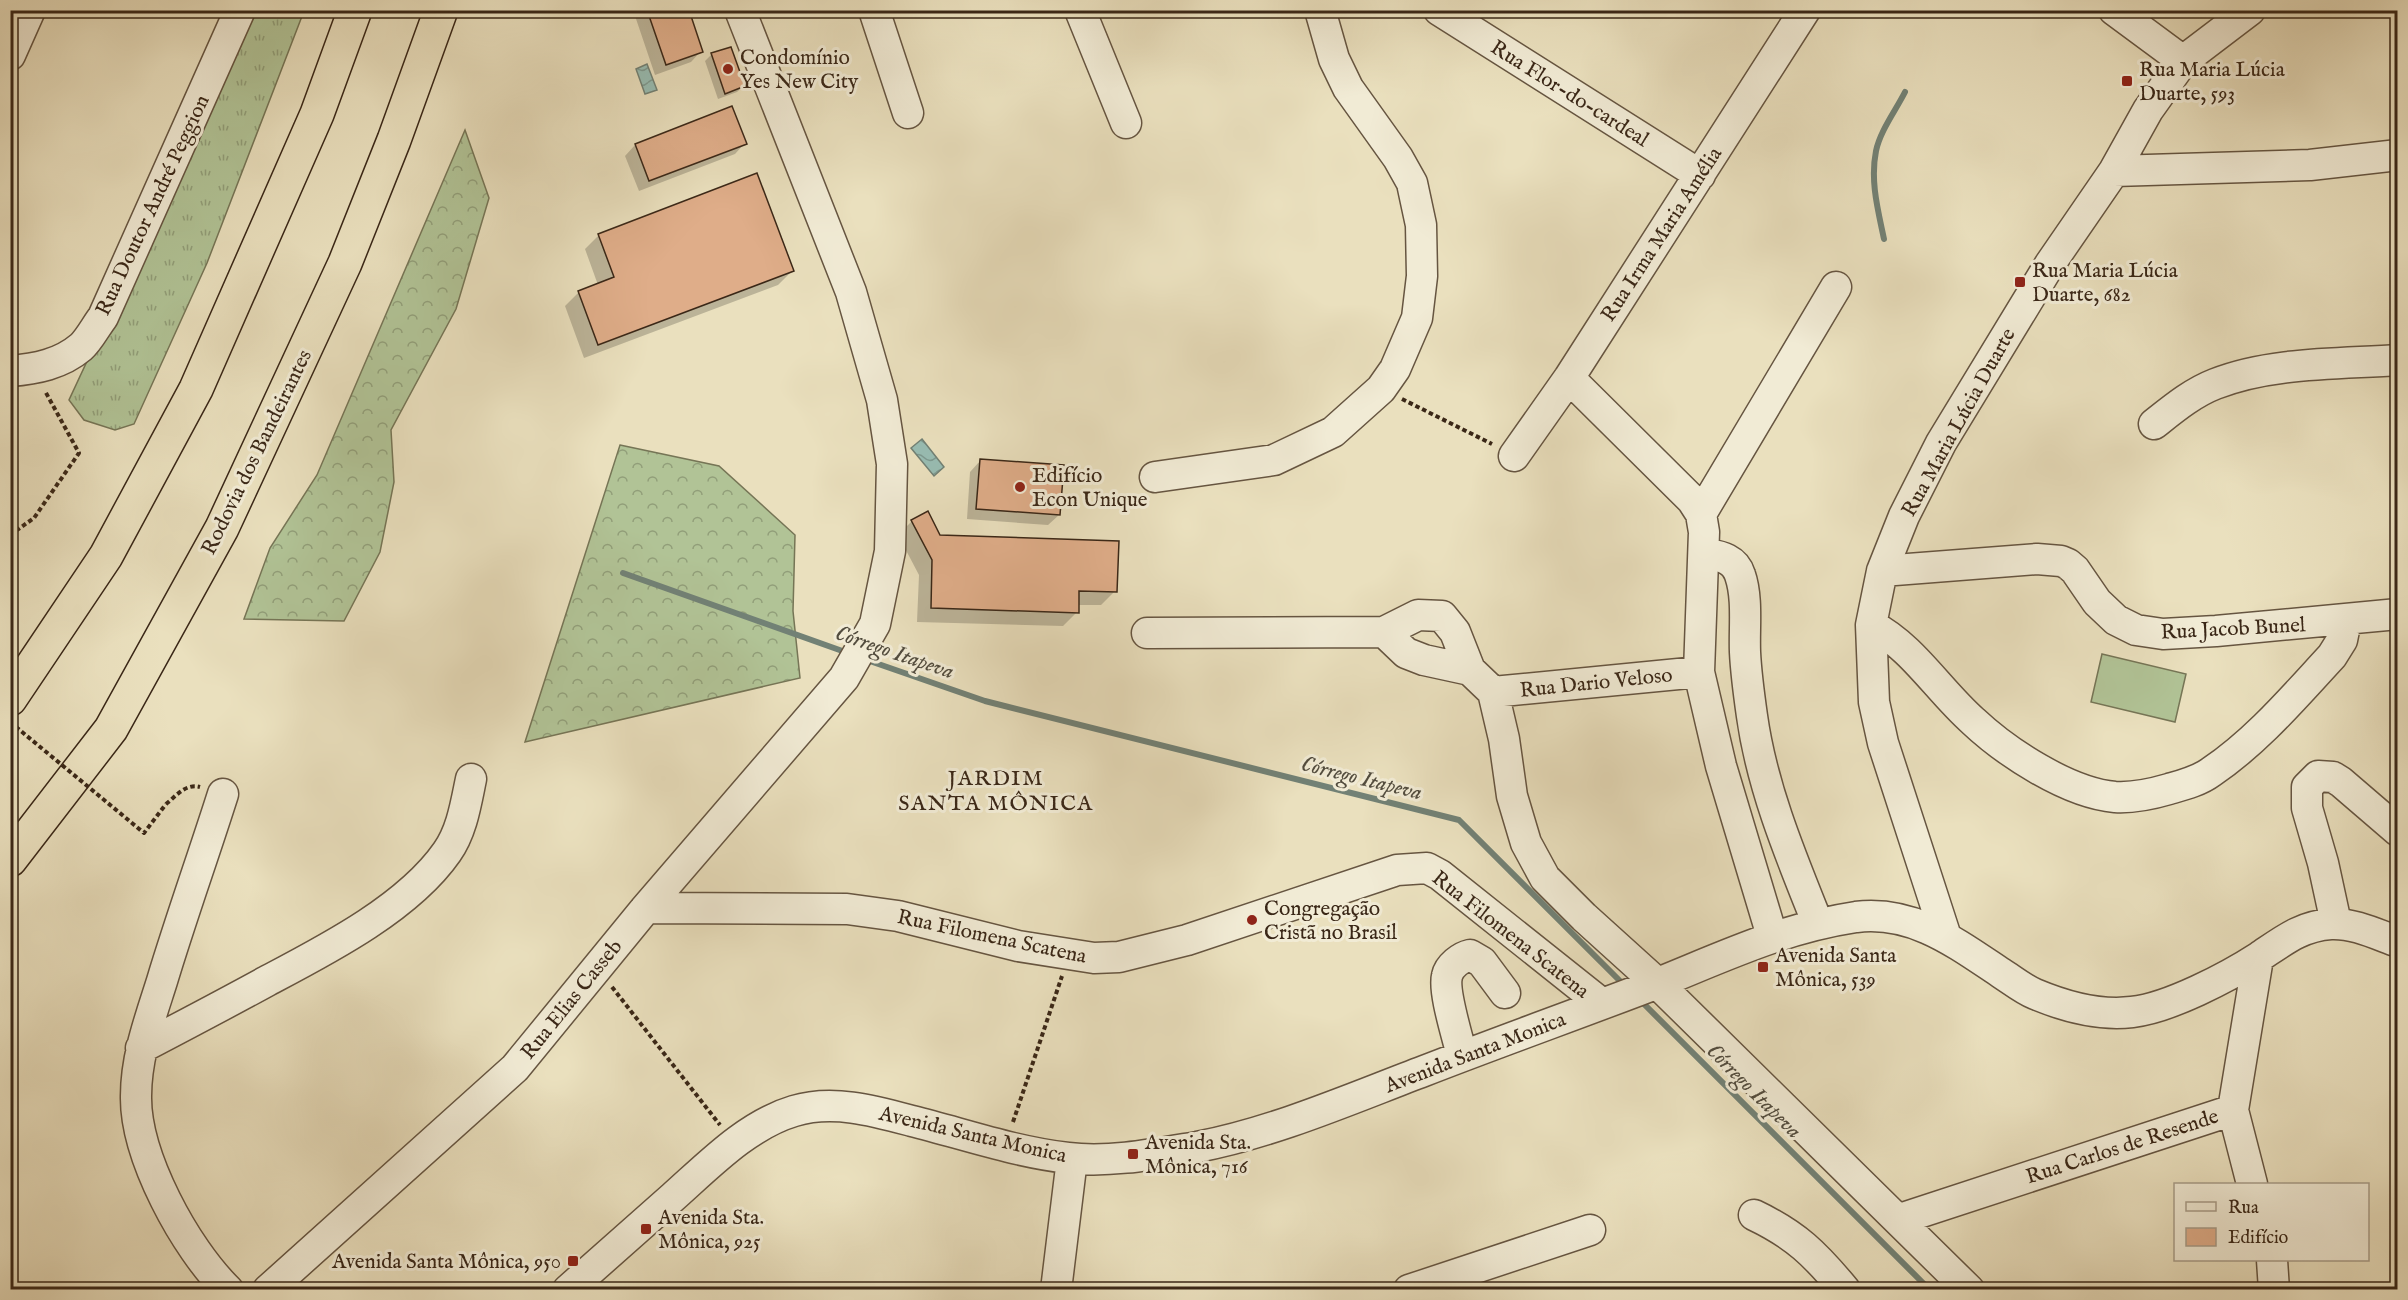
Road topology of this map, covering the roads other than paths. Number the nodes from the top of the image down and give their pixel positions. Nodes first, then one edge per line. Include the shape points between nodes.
1 (30, 10) edge
2 (240, 10) edge
3 (355, 10) edge
4 (441, 10) edge
5 (740, 10) edge
6 (874, 10) edge
7 (1080, 10) edge
8 (1320, 10) edge
9 (1439, 10) edge
10 (1804, 10) edge
11 (2114, 10) edge
12 (2250, 10) edge
13 (10, 56) edge
14 (2183, 61) junction
15 (908, 113) dead end
16 (1126, 123) dead end
17 (2397, 155) edge
18 (2114, 171) junction
19 (1700, 175) junction
20 (1836, 288) dead end
21 (2397, 360) edge
22 (22, 370) edge
23 (1569, 378) junction
24 (2154, 424) dead end
25 (1514, 456) road end
26 (1155, 477) dead end
27 (1701, 514) junction
28 (1704, 553) junction
29 (1882, 571) junction
30 (2394, 619) edge
31 (2346, 620) junction
32 (1871, 625) junction
33 (1384, 632) junction
34 (1147, 633) dead end
35 (1470, 670) junction
36 (1699, 672) junction
37 (1493, 692) junction
38 (10, 699) edge
39 (471, 779) dead end
40 (223, 794) road end
41 (2397, 831) edge
42 (10, 860) edge
43 (646, 908) junction
44 (2336, 923) junction
45 (1818, 924) junction
46 (1772, 936) junction
47 (1946, 937) junction
48 (2397, 942) edge
49 (2258, 958) junction
50 (1651, 985) junction
51 (1505, 993) dead end
52 (1610, 1001) junction
53 (141, 1048) junction
54 (1462, 1056) junction
55 (2233, 1110) junction
56 (1072, 1159) junction
57 (2251, 1183) edge
58 (1754, 1215) dead end
59 (1900, 1219) junction
60 (1590, 1230) dead end
61 (2272, 1261) edge
62 (228, 1290) edge
63 (268, 1290) edge
64 (568, 1290) edge
65 (1056, 1290) edge
66 (1409, 1290) edge
67 (1845, 1290) edge
68 (1969, 1290) edge
69 (2274, 1290) edge

1 - 13 street
2 - 22 street, Rua Doutor André Peggion via 103,317 81,347 56,363
3 - 38 highway via 317,114 196,389 105,556
4 - 42 highway, Rodovia dos Bandeirantes via 345,263 222,528 111,729
5 - 43 street, Rua Elias Casseb via 851,292 882,400 892,464 890,551 875,624 852,664
6 - 15 street
7 - 16 street
8 - 26 street via 1334,59 1348,88 1412,183 1421,225 1418,318 1395,369 1381,389 1333,432 1274,460
9 - 19 street, Rua Flor-do-cardeal
10 - 19 street, Rua Irma Maria Amélia
11 - 14 street
12 - 14 street, Rua Maria Lúcia Duarte
14 - 18 street, Rua Maria Lúcia Duarte via 2148,110
17 - 18 street via 2310,165
18 - 29 street, Rua Maria Lúcia Duarte via 2050,264 1941,443 1904,516
19 - 23 street, Rua Irma Maria Amélia
20 - 27 street
21 - 24 street via 2257,372 2215,383
23 - 25 street, Rua Irma Maria Amélia
23 - 27 street via 1692,500
27 - 28 street
28 - 36 street
28 - 45 street via 1723,556 1740,575 1745,656 1763,767 1782,835
29 - 31 street, Rua Jacob Bunel via 2037,559 2061,561 2075,570 2097,602 2116,620 2136,630 2172,634
29 - 32 street, Rua Maria Lúcia Duarte
30 - 31 street, Rua Jacob Bunel
31 - 32 street via 2342,639 2332,656 2245,747 2209,774 2185,785 2115,797 2084,789 2043,771 1995,742 1903,647
32 - 47 street, Rua Maria Lúcia Duarte via 1874,702 1883,743
33 - 34 street
33 - 35 street via 1406,653
33 - 35 street via 1418,615 1442,616 1455,632
35 - 37 street
36 - 37 street, Rua Dario Veloso
36 - 46 street via 1721,766
37 - 50 street via 1512,796 1526,843 1545,878
39 - 53 street via 460,825 449,850 432,872 395,904 329,948
40 - 53 street
41 - 44 street via 2333,777 2318,776 2307,787 2307,808
43 - 52 street, Rua Filomena Scatena via 847,909 897,916 1018,946 1094,958 1119,957 1187,940 1397,870 1427,868
43 - 63 street, Rua Elias Casseb via 515,1068
44 - 48 street, Avenida Santa Monica
44 - 49 street, Avenida Santa Monica via 2287,936
45 - 46 street, Avenida Santa Monica
45 - 47 street, Avenida Santa Monica via 1890,916 1913,921
46 - 50 street, Avenida Santa Monica
47 - 49 street, Avenida Santa Monica via 2032,993 2087,1011 2112,1014 2140,1011 2179,999
49 - 55 street, Rua Carlos de Resende
50 - 52 street, Avenida Santa Monica
50 - 59 street
51 - 54 street via 1482,962 1470,955 1449,970 1446,986
52 - 54 street, Avenida Santa Monica
53 - 62 street via 135,1099 154,1174 185,1237
54 - 56 street, Avenida Santa Monica via 1299,1119 1204,1145 1141,1156
55 - 57 street
55 - 59 street, Rua Carlos de Resende
56 - 64 street, Avenida Santa Monica via 1005,1146 861,1108 825,1106 797,1110 768,1122 735,1144
56 - 65 street
58 - 67 street via 1798,1240
59 - 68 street
60 - 66 street
61 - 69 street

